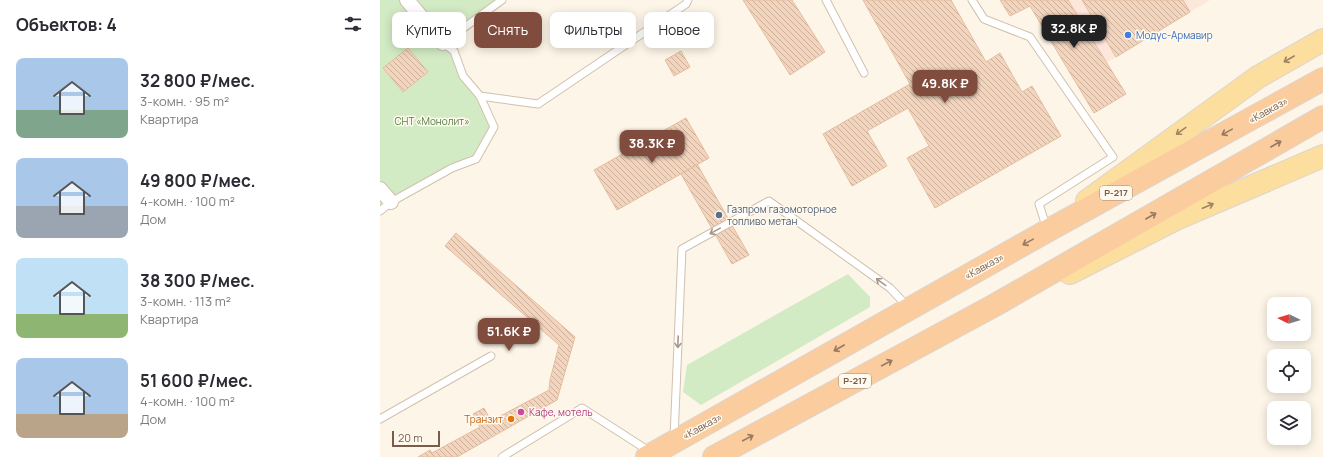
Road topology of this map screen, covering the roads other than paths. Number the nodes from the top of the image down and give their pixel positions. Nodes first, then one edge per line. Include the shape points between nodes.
1 (407, 0) edge
2 (502, 0) edge
3 (688, 0) edge
4 (826, 0) edge
5 (972, 0) edge
6 (417, 12) edge
7 (466, 26) edge
8 (1323, 40) edge
9 (450, 48) edge
10 (864, 73) dead end
11 (1323, 80) edge
12 (480, 96) junction
13 (1323, 117) edge
14 (1323, 156) edge
15 (380, 188) edge
16 (385, 207) edge
17 (1047, 231) junction
18 (995, 305) junction
19 (910, 308) junction
20 (491, 356) dead end
21 (380, 419) edge
22 (674, 442) junction
23 (650, 455) edge
24 (502, 457) edge
25 (714, 457) edge

1 - 6 street
2 - 7 lane
3 - 12 lane via 686,4 538,104
4 - 10 lane
5 - 17 lane via 984,19 1030,37 1113,157 1039,204
8 -> 17 main road via 1258,77
9 - 12 lane via 454,51 463,76
11 -> 17 highway, «Кавказ» / Р-217
12 - 16 lane via 494,127 476,159 452,168
18 -> 13 highway, Р-217
18 -> 14 main road via 1025,296 1176,219
15 - 16 street
17 -> 19 highway, «Кавказ» / Р-217
25 -> 18 highway, Р-217
19 -> 22 highway, «Кавказ» / Р-217
19 -> 22 lane via 890,288 769,201 682,249
20 - 21 lane
22 - 23 highway, «Кавказ» / Р-217
23 - 24 lane via 582,408

